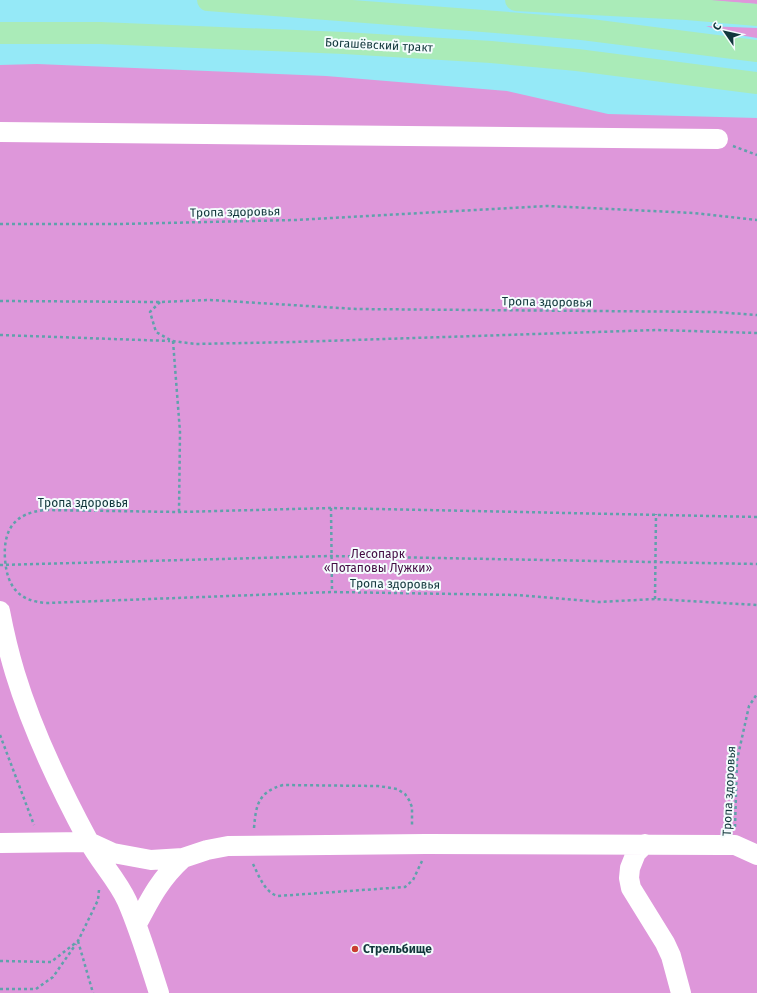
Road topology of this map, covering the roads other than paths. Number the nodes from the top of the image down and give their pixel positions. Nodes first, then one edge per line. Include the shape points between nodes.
1 (208, 0) edge
2 (516, 0) edge
3 (757, 15) edge
4 (0, 32) edge
5 (757, 51) edge
6 (757, 83) edge
7 (0, 132) edge
8 (718, 139) road end
9 (0, 611) edge
10 (89, 842) junction
11 (0, 843) edge
12 (645, 844) junction
13 (757, 855) edge
14 (183, 858) junction
15 (137, 924) junction
16 (159, 993) edge
17 (681, 993) edge

1 - 5 main road via 574,29
2 - 3 main road
4 - 6 main road, Богашёвский тракт via 344,42 592,62
7 - 8 street
9 - 10 street via 15,674 30,716
10 - 11 street
10 - 14 street via 112,853 137,859
10 - 15 street via 126,899
12 - 13 street via 735,845
12 - 14 street via 228,846
12 - 17 street via 636,853 630,868 631,888 665,942
14 - 15 street via 169,871 156,889
15 - 16 street

